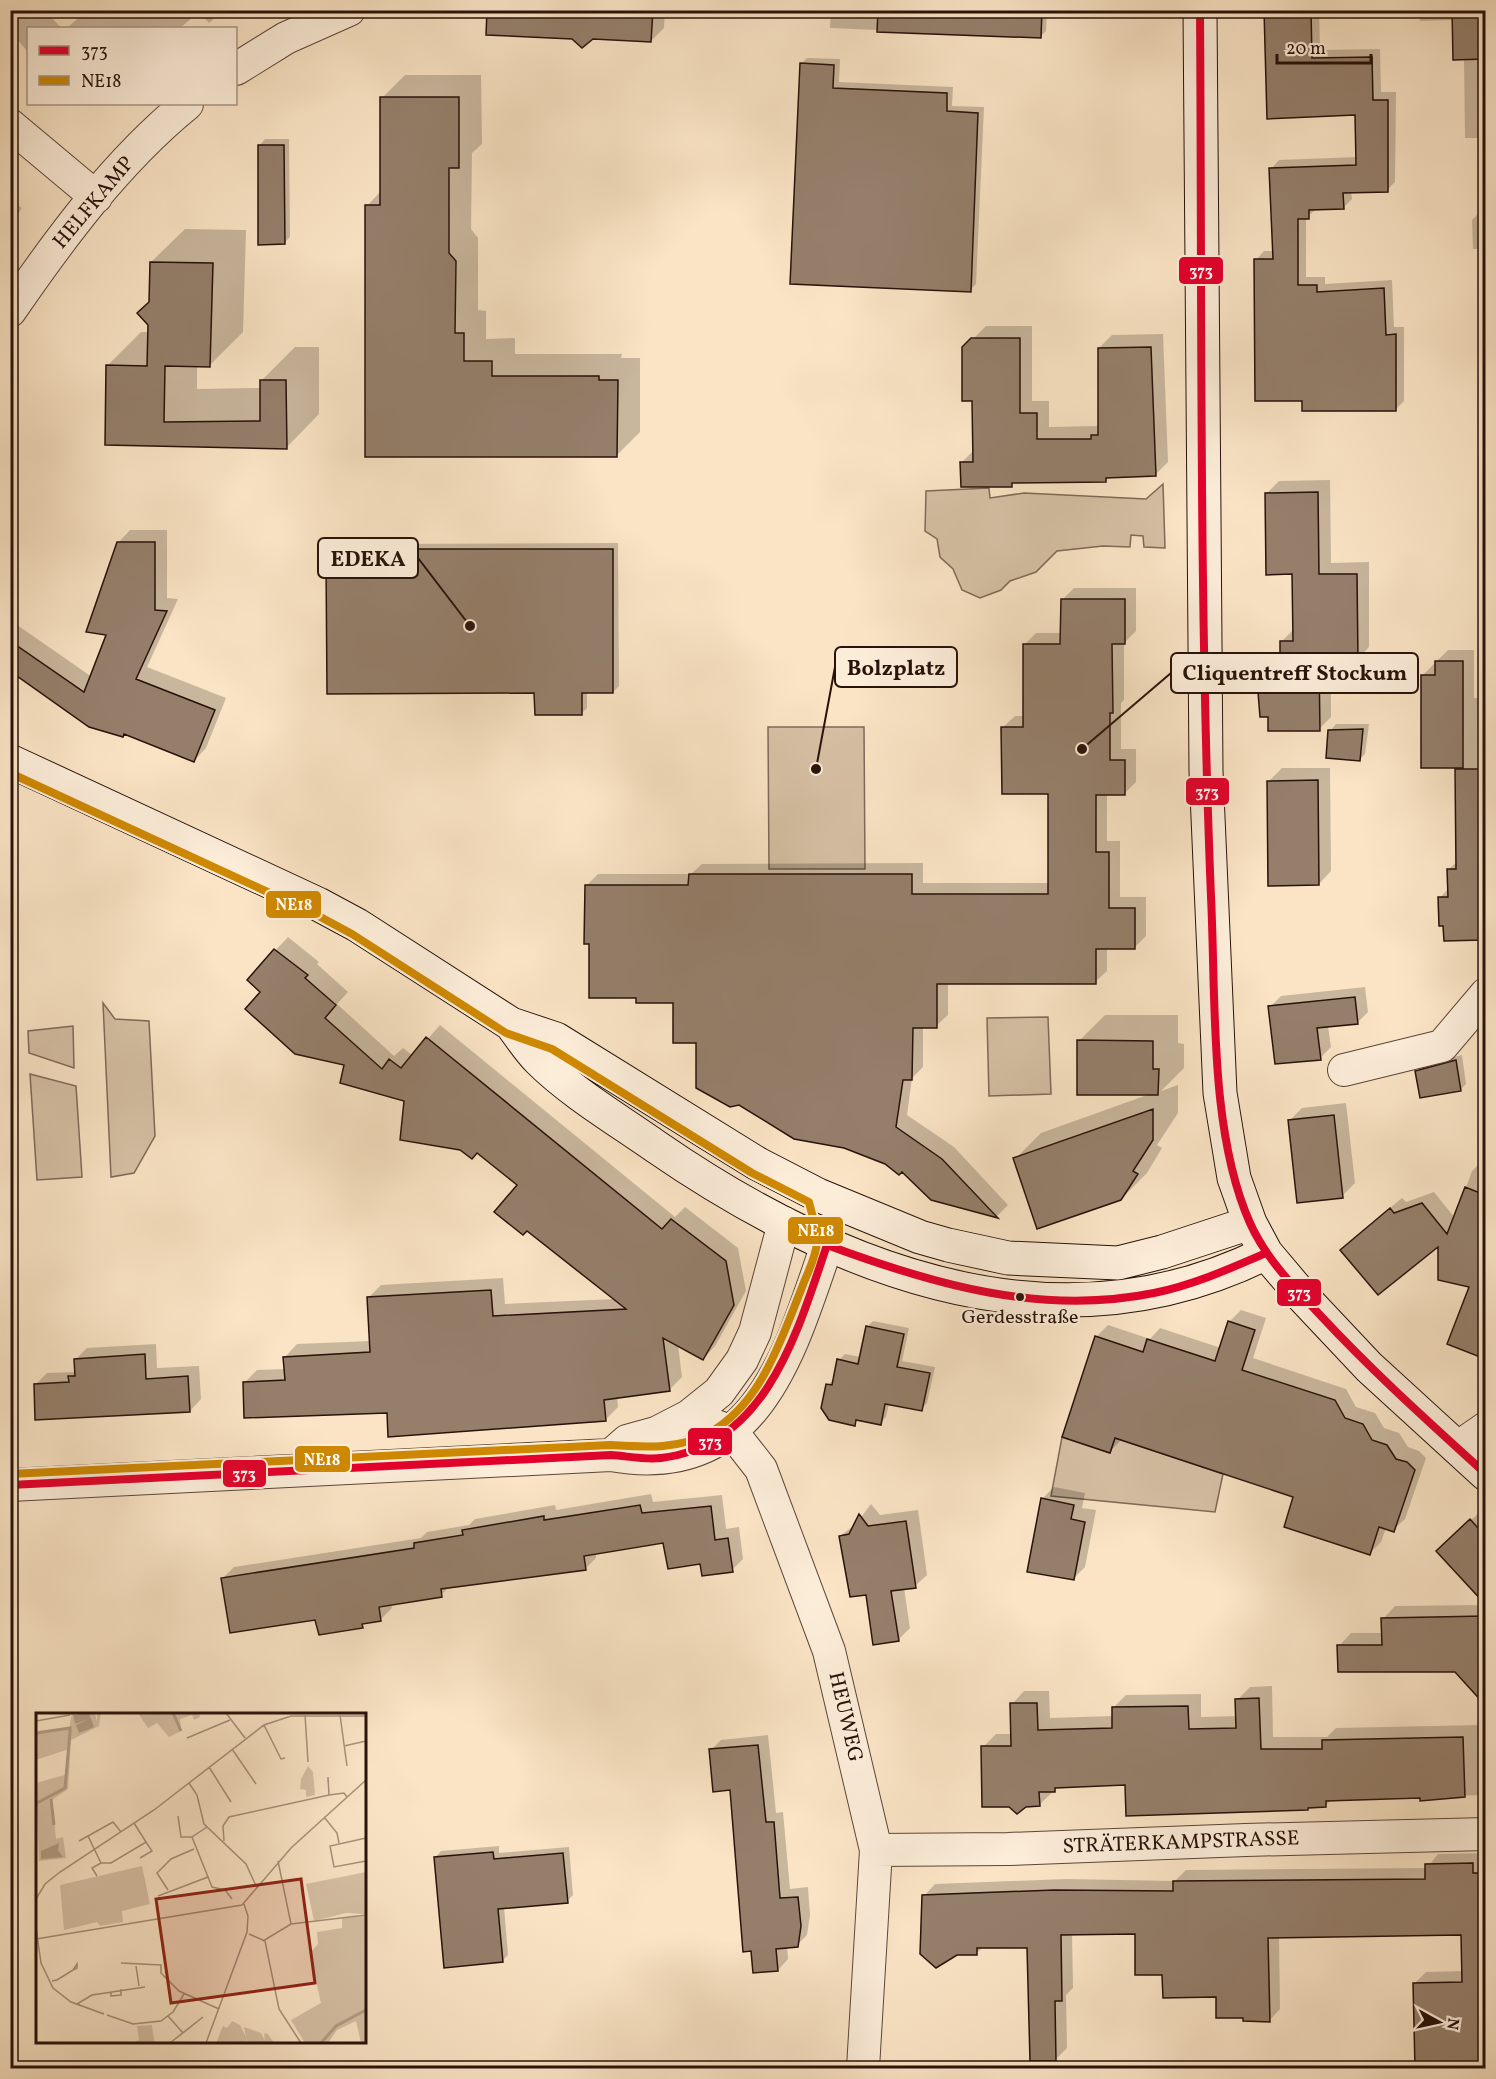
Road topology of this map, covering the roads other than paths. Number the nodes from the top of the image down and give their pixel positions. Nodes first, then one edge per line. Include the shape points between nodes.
1 (350, 10) edge
2 (1200, 10) edge
3 (237, 68) edge
4 (186, 105) edge
5 (10, 125) edge
6 (96, 197) junction
7 (10, 311) edge
8 (10, 761) edge
9 (1485, 994) edge
10 (511, 1024) junction
11 (1344, 1070) dead end
12 (818, 1195) junction
13 (1250, 1222) junction
14 (784, 1224) junction
15 (826, 1245) junction
16 (1266, 1252) junction
17 (689, 1416) junction
18 (1485, 1428) edge
19 (732, 1432) junction
20 (1457, 1448) junction
21 (611, 1455) junction
22 (1485, 1474) edge
23 (10, 1485) edge
24 (1485, 1834) edge
25 (876, 1850) junction
26 (863, 2068) edge

1 - 3 street via 286,38
2 - 13 main road via 1210,880 1220,1094 1234,1178
4 - 6 street, HELFKAMP via 150,137
5 - 6 street
6 - 7 street, HELFKAMP
8 - 10 main road via 318,904
9 - 11 street via 1442,1046
10 - 12 main road via 556,1040 758,1164
10 - 14 main road via 539,1060 597,1106 707,1182
12 - 13 main road via 948,1245 1028,1260 1118,1263
12 - 14 main road
12 - 15 main road
13 - 16 main road
14 - 15 main road
14 - 17 street via 755,1332 742,1360 719,1392
15 - 16 main road via 892,1271 962,1290 1048,1302 1152,1292 1221,1274
15 - 19 street via 782,1364
16 - 20 main road via 1369,1367
17 - 19 street
17 - 21 street via 656,1433 627,1441
18 - 20 street
19 - 21 street via 682,1457 639,1460
19 - 25 street, HEUWEG via 761,1469 829,1651
20 - 22 main road
21 - 23 street
24 - 25 street, STRÄTERKAMPSTRASSE
25 - 26 street, HEUWEG

